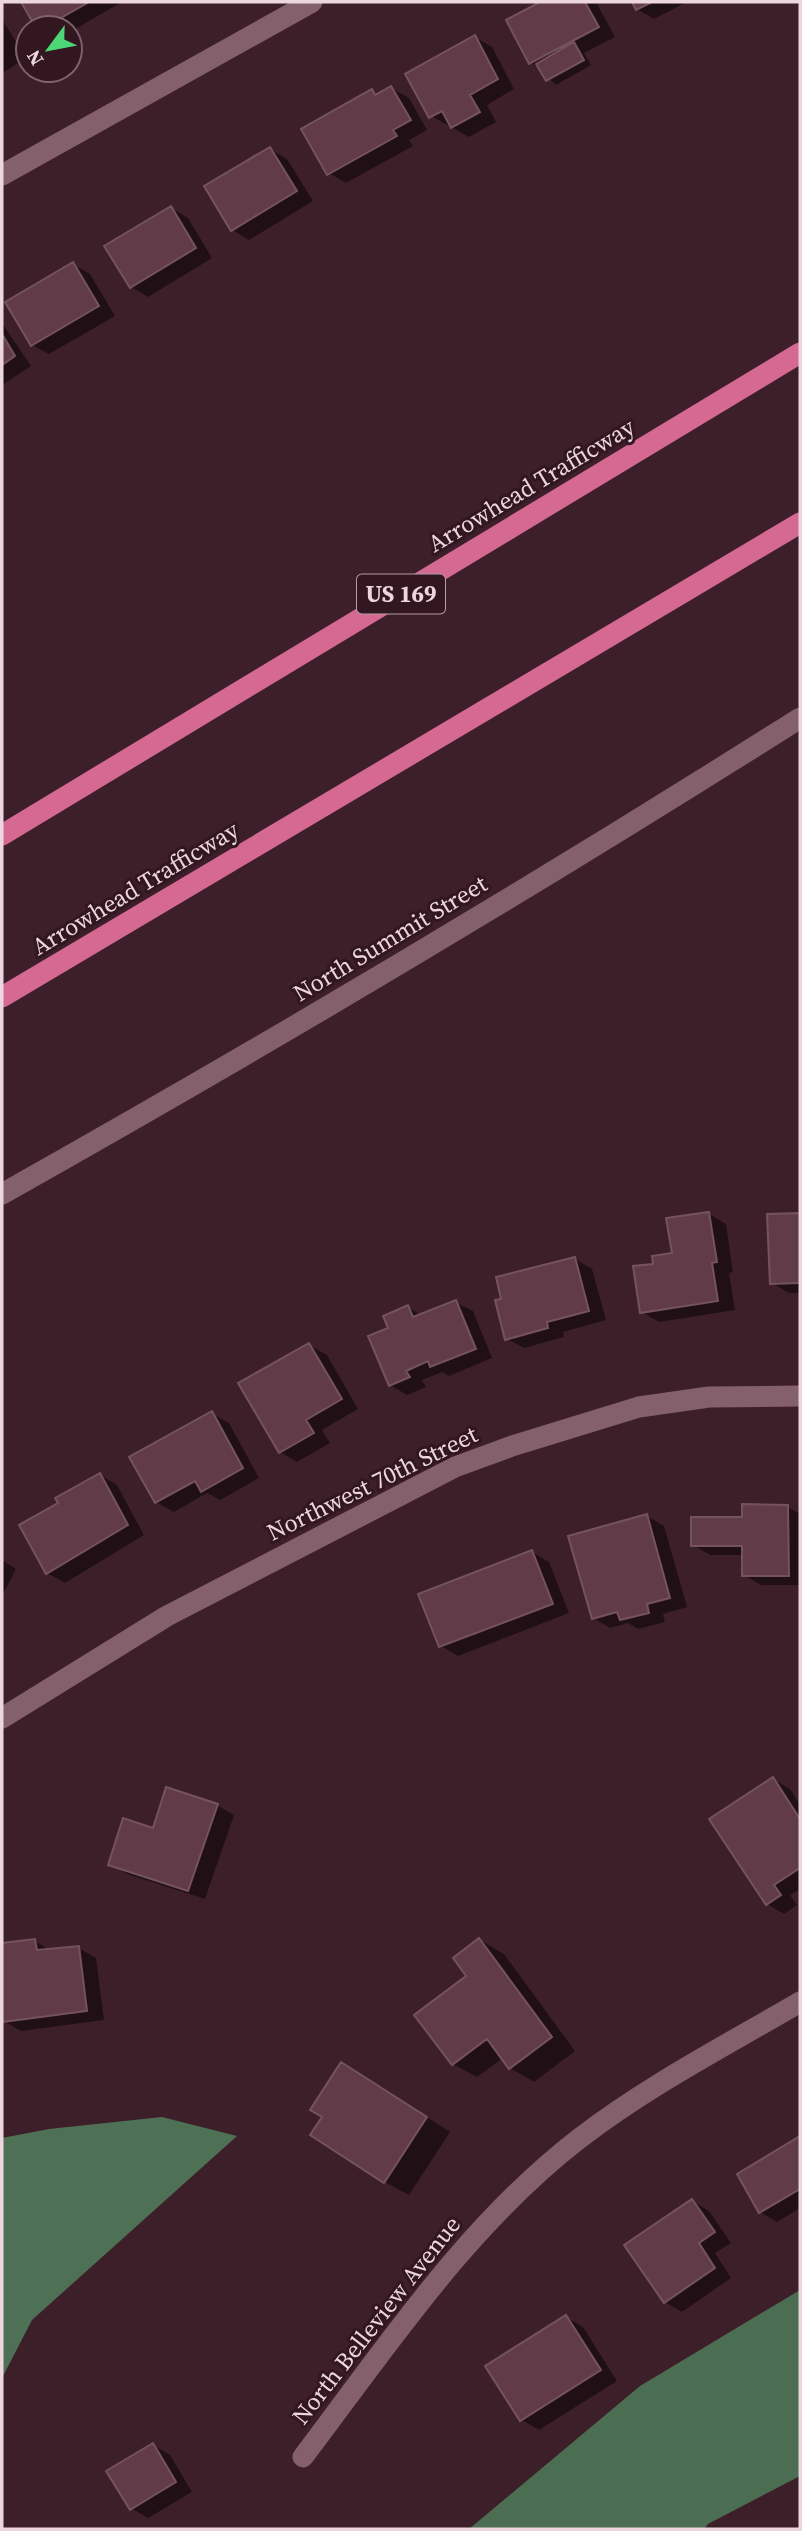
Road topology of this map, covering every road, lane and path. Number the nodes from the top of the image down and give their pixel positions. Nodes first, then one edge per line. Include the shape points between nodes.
1 (313, 2) edge
2 (2, 175) edge
3 (800, 353) edge
4 (800, 523) edge
5 (800, 719) edge
6 (2, 835) edge
7 (2, 997) edge
8 (2, 1194) edge
9 (800, 1396) edge
10 (2, 1717) edge
11 (800, 2002) edge
12 (303, 2457) dead end

1 - 2 street
3 - 6 highway, Arrowhead Trafficway / US 169
4 - 7 highway, Arrowhead Trafficway
5 - 8 street, North Summit Street via 624,830 187,1090
9 - 10 street, Northwest 70th Street via 709,1397 639,1408 455,1467 167,1616
11 - 12 street, North Belleview Avenue via 632,2100 578,2140 491,2218 461,2250

